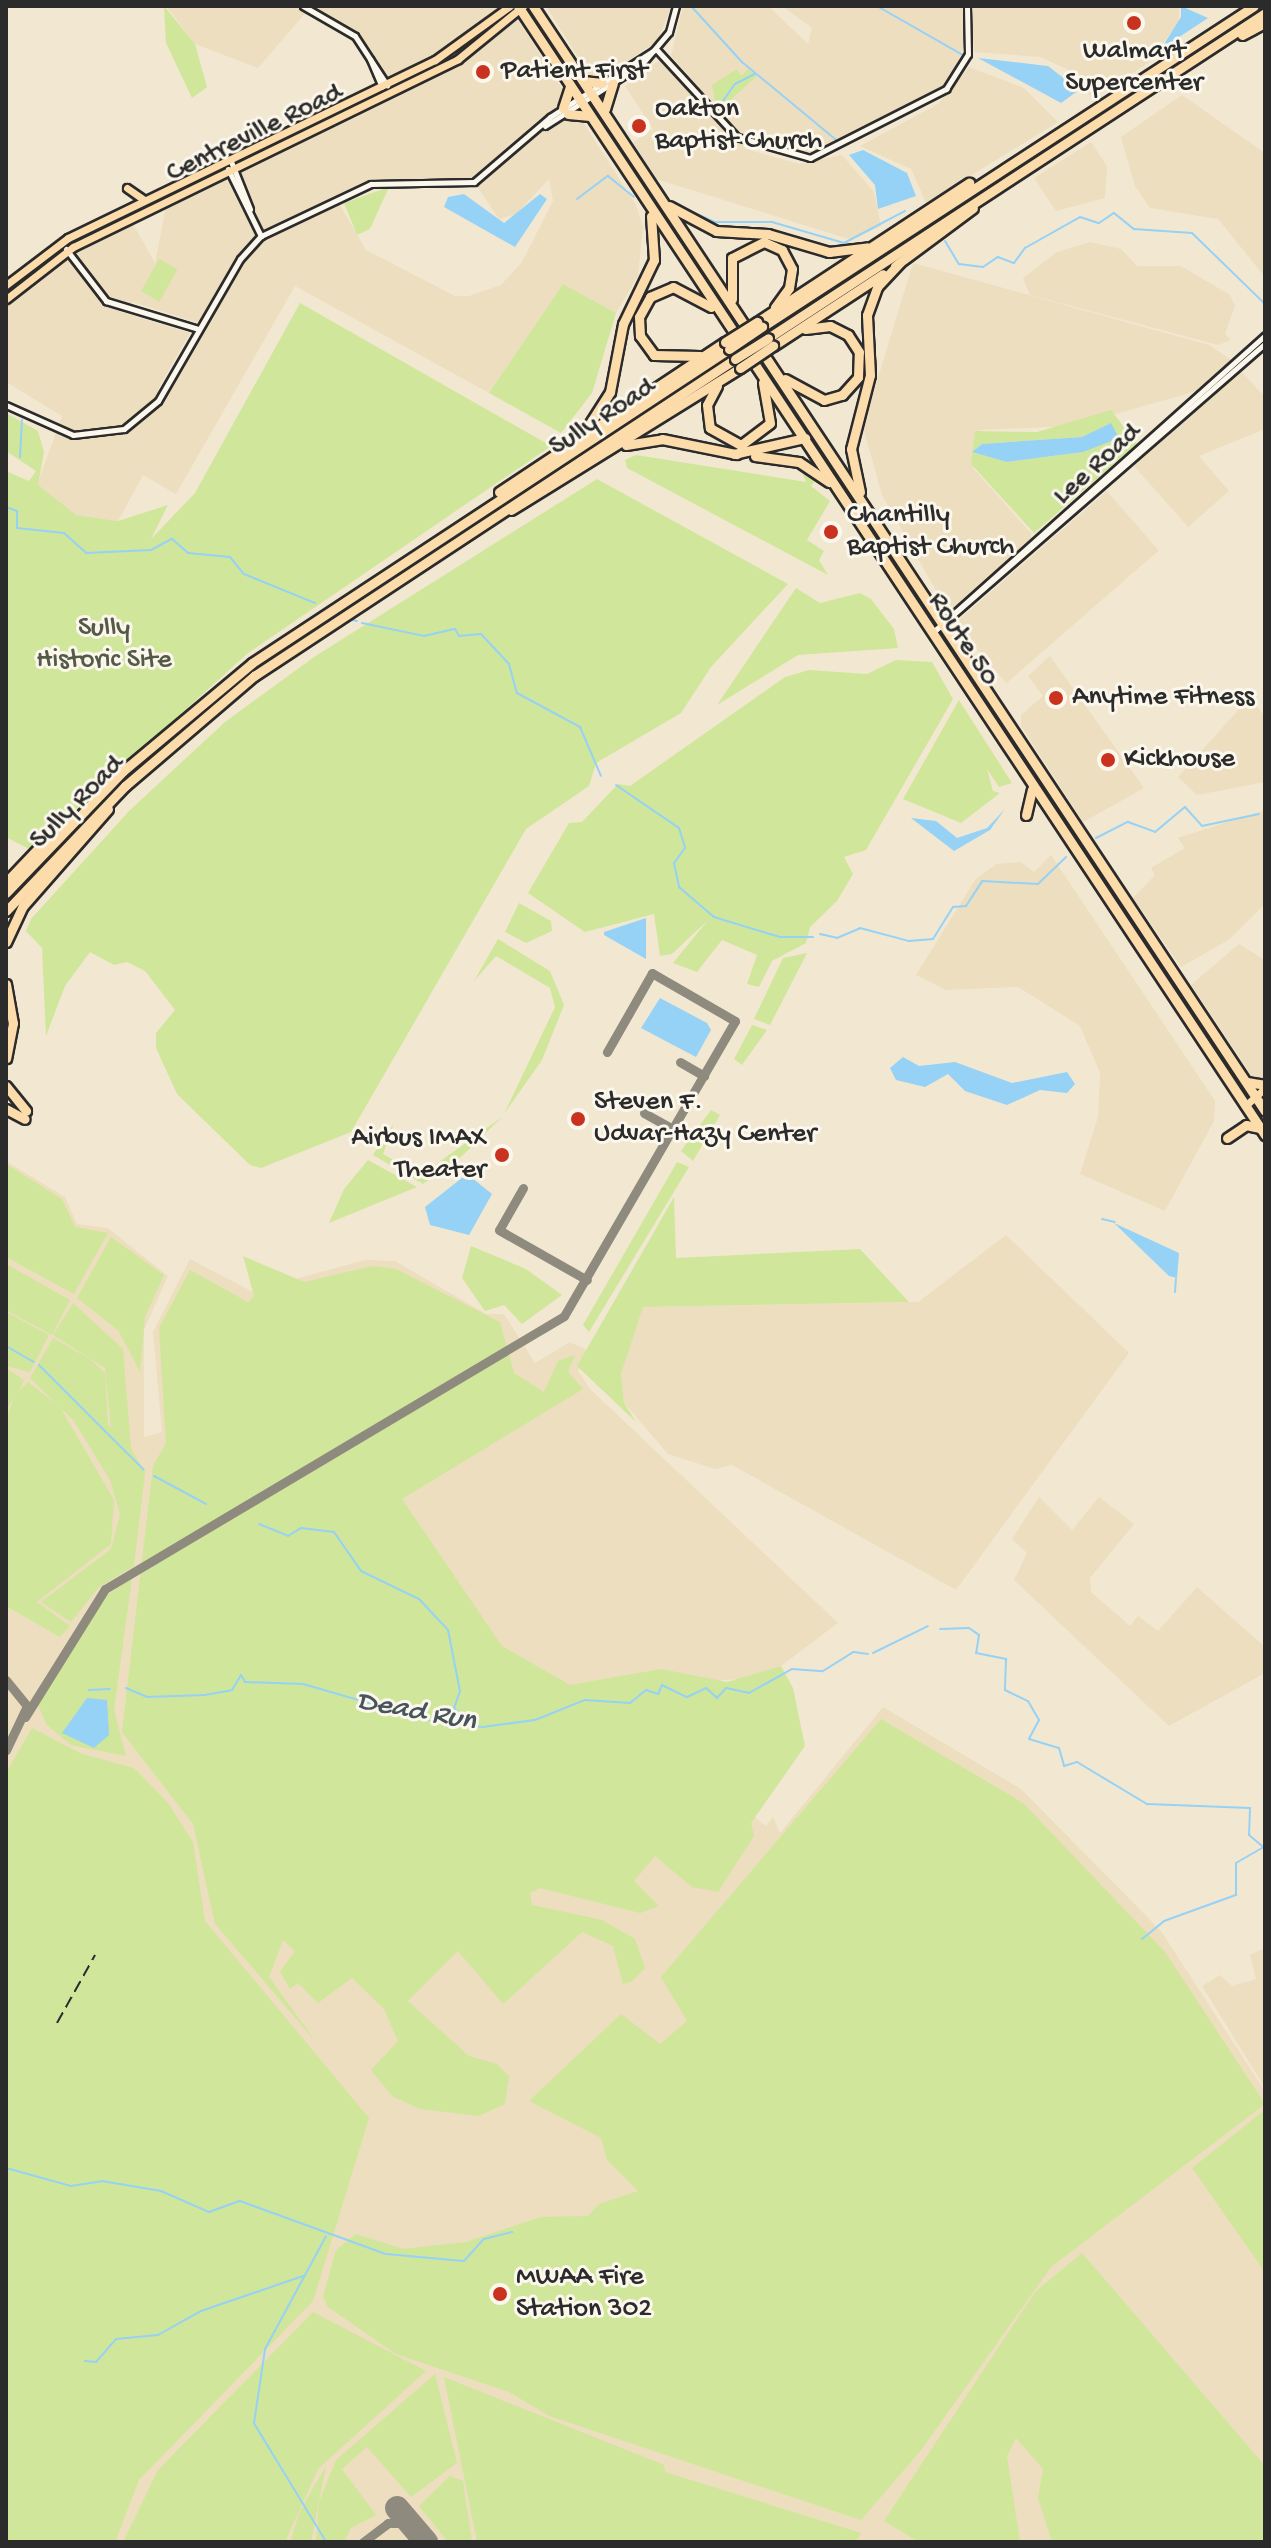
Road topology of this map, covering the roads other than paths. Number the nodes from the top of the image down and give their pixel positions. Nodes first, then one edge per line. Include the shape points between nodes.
1 (303, 6) edge
2 (533, 6) edge
3 (676, 6) edge
4 (967, 6) edge
5 (1244, 6) edge
6 (1254, 6) edge
7 (518, 7) edge
8 (1265, 13) edge
9 (1265, 23) edge
10 (1200, 40) junction
11 (656, 49) junction
12 (437, 54) junction
13 (1196, 58) junction
14 (567, 79) junction
15 (581, 79) junction
16 (413, 82) junction
17 (607, 83) junction
18 (384, 85) junction
19 (388, 93) junction
20 (586, 98) junction
21 (565, 111) junction
22 (593, 118) junction
23 (608, 120) junction
24 (1041, 143) junction
25 (227, 161) junction
26 (232, 170) junction
27 (629, 174) junction
28 (1013, 176) junction
29 (658, 196) junction
30 (151, 198) junction
31 (120, 213) junction
32 (895, 233) junction
33 (261, 236) junction
34 (62, 241) junction
35 (693, 248) junction
36 (67, 251) junction
37 (899, 263) junction
38 (6, 285) edge
39 (6, 299) edge
40 (741, 320) junction
41 (760, 325) junction
42 (728, 326) junction
43 (199, 329) junction
44 (1265, 335) edge
45 (784, 339) junction
46 (771, 342) junction
47 (1265, 344) edge
48 (724, 346) junction
49 (766, 357) junction
50 (738, 364) junction
51 (755, 365) junction
52 (724, 378) junction
53 (6, 405) edge
54 (581, 435) junction
55 (803, 436) junction
56 (604, 454) junction
57 (734, 454) junction
58 (1082, 502) junction
59 (849, 506) junction
60 (469, 517) junction
61 (469, 531) junction
62 (893, 551) junction
63 (938, 628) junction
64 (166, 747) junction
65 (123, 771) junction
66 (1029, 783) junction
67 (1026, 815) dead end
68 (6, 882) edge
69 (38, 887) junction
70 (6, 893) edge
71 (6, 911) edge
72 (6, 922) edge
73 (6, 942) edge
74 (6, 984) edge
75 (6, 1058) edge
76 (1245, 1080) junction
77 (6, 1086) edge
78 (1265, 1086) edge
79 (1262, 1103) edge
80 (6, 1109) edge
81 (1248, 1110) junction
82 (1263, 1133) edge
83 (1227, 1138) dead end

1 - 18 street via 367,51
2 - 15 highway, Route 50
3 - 11 street
4 - 11 street via 969,48 946,89 816,157 784,156 737,137
5 - 10 highway
6 - 10 highway, Sully Road
7 - 12 main road, Centreville Road
7 - 14 highway, Route 50
7 - 16 main road, Centreville Road via 467,52
8 - 13 highway, Sully Road
9 - 13 highway
10 - 24 highway, Sully Road
11 - 17 street
11 - 17 street
12 - 16 main road
12 - 18 main road, Centreville Road
13 - 28 highway, Sully Road
14 - 20 highway, Route 50
14 - 21 highway via 572,96
15 - 17 highway
15 - 20 highway, Route 50
16 - 19 main road, Centreville Road
17 - 20 street
17 - 20 street
17 - 23 highway via 603,98
18 - 19 street
18 - 25 main road, Centreville Road
19 - 26 main road, Centreville Road
20 - 21 street
20 - 22 highway, Route 50
20 - 23 highway, Route 50
20 - 35 highway
21 - 22 highway via 582,111
21 - 33 street via 468,184 376,183
22 - 27 highway, Route 50
23 - 29 highway, Route 50
24 - 32 highway
24 - 41 highway, Sully Road
25 - 26 street
25 - 30 main road, Centreville Road
26 - 33 street
26 - 36 main road, Centreville Road
27 - 42 highway, Route 50
27 - 54 highway via 654,224 655,254 623,324 610,392
28 - 37 highway
28 - 46 highway, Sully Road
29 - 32 highway via 701,227 768,234 824,252 860,250
29 - 35 highway, Route 50
30 - 31 main road, Centreville Road
30 - 31 main road via 136,199 127,188 129,202
31 - 34 main road, Centreville Road
32 - 41 highway
33 - 43 street
34 - 36 street
34 - 38 main road, Centreville Road
35 - 40 highway, Route 50
36 - 39 main road, Centreville Road
36 - 43 street via 106,301
37 - 45 highway
37 - 62 highway via 869,305 870,375 851,449 860,492
40 - 41 highway via 728,266 741,248 764,242 786,254 793,275 784,296
40 - 49 highway, Route 50
41 - 48 highway, Sully Road, bridge
42 - 48 highway via 687,289 662,289 643,305 640,336 657,357 678,361
42 - 51 highway, Route 50
43 - 53 street via 158,401 124,429 73,435
44 - 58 street, Lee Road
45 - 46 highway
45 - 49 highway via 810,327 840,329 859,352 856,381 838,397 814,398
46 - 50 highway, Sully Road, bridge
47 - 58 street, Lee Road
48 - 54 highway
48 - 60 highway, Sully Road
49 - 62 highway, Route 50
50 - 52 highway
50 - 61 highway, Sully Road
51 - 52 highway via 771,416 752,442 729,443 710,428 707,405
51 - 55 highway, Route 50
52 - 56 highway
54 - 60 highway
55 - 57 highway
55 - 59 highway, Route 50
55 - 63 highway
56 - 57 highway via 654,439
56 - 61 highway
57 - 59 highway via 799,462
58 - 63 street, Lee Road
59 - 63 highway, Route 50
60 - 65 highway, Sully Road via 267,651
61 - 64 highway, Sully Road via 292,648
62 - 63 highway, Route 50
63 - 66 highway, Route 50
63 - 76 highway, Route 50
64 - 69 highway
64 - 71 highway, Sully Road
65 - 68 highway
65 - 70 highway, Sully Road
66 - 67 highway via 1034,800
66 - 81 highway, Route 50
69 - 72 highway
69 - 73 highway
74 - 75 highway via 13,1023
76 - 78 highway
76 - 79 highway, Route 50
77 - 80 highway via 26,1115
78 - 79 main road
79 - 81 main road
81 - 82 highway, Route 50
82 - 83 highway via 1250,1124

